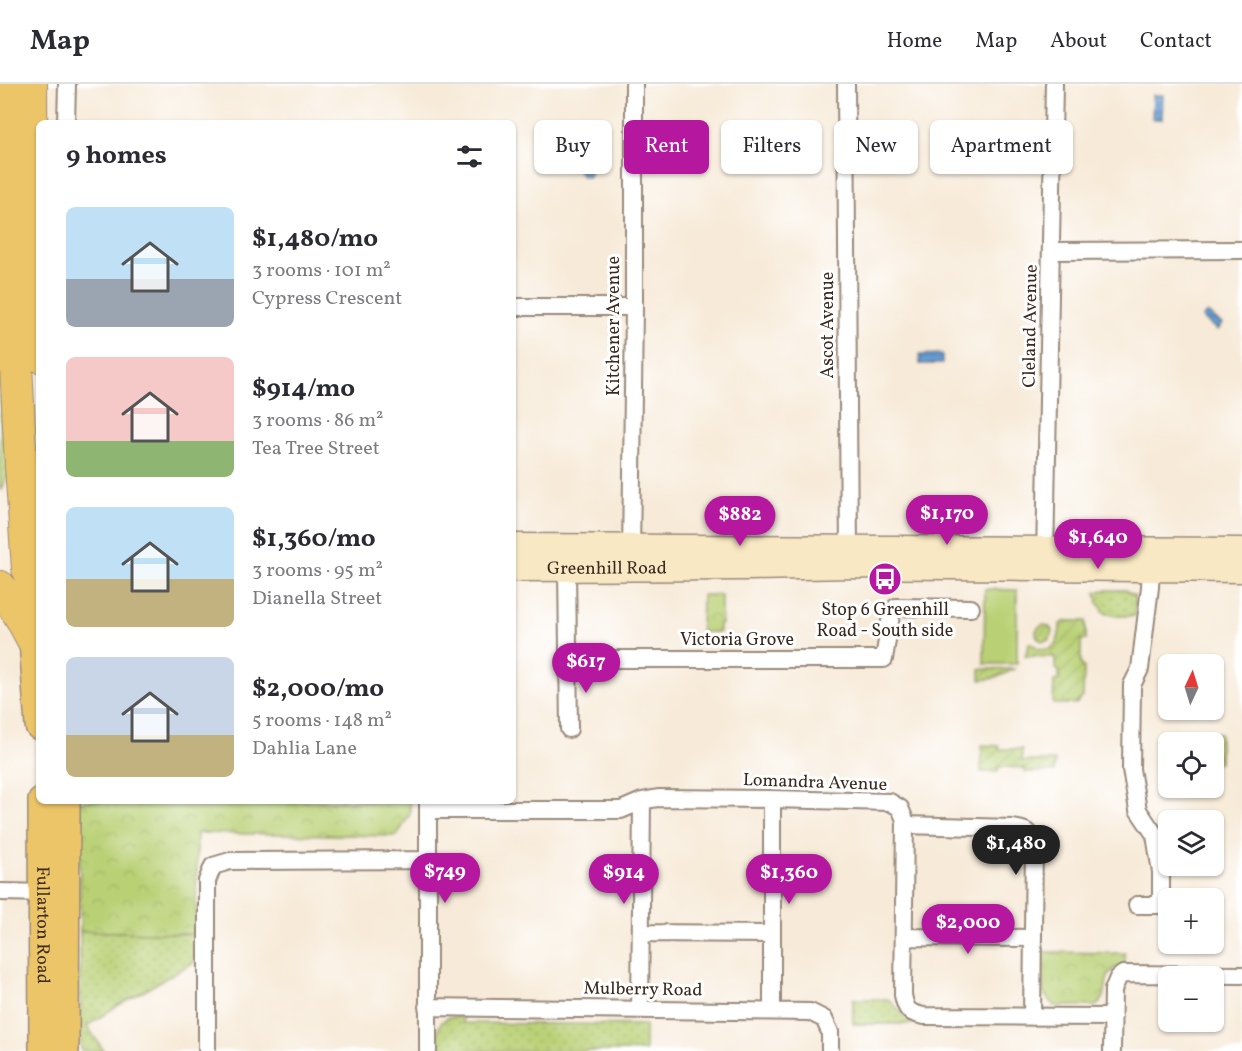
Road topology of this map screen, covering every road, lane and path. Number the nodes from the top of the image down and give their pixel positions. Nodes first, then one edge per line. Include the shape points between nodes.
1 (5, 84) edge
2 (31, 84) edge
3 (67, 84) edge
4 (634, 84) edge
5 (846, 84) edge
6 (1054, 84) edge
7 (66, 120) edge
8 (1052, 250) junction
9 (1242, 250) edge
10 (516, 307) edge
11 (634, 308) junction
12 (36, 320) edge
13 (21, 466) junction
14 (0, 500) edge
15 (22, 536) edge
16 (516, 546) edge
17 (1242, 550) edge
18 (849, 557) junction
19 (631, 558) junction
20 (1045, 558) junction
21 (1151, 559) junction
22 (22, 569) edge
23 (516, 569) edge
24 (567, 569) junction
25 (1242, 570) edge
26 (0, 587) edge
27 (971, 608) dead end
28 (33, 640) junction
29 (568, 659) junction
30 (36, 683) edge
31 (569, 729) dead end
32 (772, 799) junction
33 (642, 801) junction
34 (42, 804) edge
35 (66, 804) edge
36 (428, 806) edge
37 (905, 825) junction
38 (428, 860) junction
39 (0, 892) edge
40 (53, 893) junction
41 (1137, 905) dead end
42 (641, 933) junction
43 (772, 934) junction
44 (904, 937) junction
45 (1033, 938) junction
46 (1242, 975) edge
47 (427, 1007) junction
48 (640, 1010) junction
49 (772, 1011) junction
50 (1032, 1017) junction
51 (1113, 1017) junction
52 (42, 1051) edge
53 (65, 1051) edge
54 (207, 1051) edge
55 (428, 1051) edge
56 (830, 1051) edge
57 (1112, 1051) edge

1 - 13 highway
2 - 12 highway
3 - 7 street
4 - 11 street, Kitchener Avenue
5 - 18 street, Ascot Avenue
6 - 8 street, Cleland Avenue
8 - 9 street
8 - 20 street, Cleland Avenue
10 - 11 street
11 - 19 street, Kitchener Avenue
13 - 14 highway via 13,489
13 - 15 highway
15 - 22 highway
16 - 19 main road, Greenhill Road
17 - 21 main road, Greenhill Road
18 - 19 main road, Greenhill Road
18 - 20 main road, Greenhill Road
19 - 24 main road, Greenhill Road
20 - 21 main road, Greenhill Road
21 - 25 main road, Greenhill Road
21 - 41 street via 1140,669 1132,685 1131,769 1138,810 1155,835 1161,905
22 - 28 main road
23 - 24 main road, Greenhill Road
24 - 29 street
26 - 28 highway
27 - 29 street, Victoria Grove via 896,607 891,615 884,660
28 - 30 main road
29 - 31 street
32 - 33 street, Lomandra Avenue
32 - 37 street, Lomandra Avenue via 890,802 900,808
32 - 43 street
33 - 36 street, Lomandra Avenue via 621,810
33 - 42 street
34 - 40 main road, Fullarton Road
35 - 40 main road, Fullarton Road
36 - 38 street
37 - 44 street
37 - 45 street via 1012,828 1031,835
38 - 47 street
38 - 54 street via 230,861 213,866 207,881
39 - 40 street
40 - 52 main road, Fullarton Road
40 - 53 main road, Fullarton Road
42 - 43 street
42 - 48 street
43 - 49 street
44 - 45 street
44 - 50 street via 903,995 913,1014
45 - 50 street
46 - 51 street via 1124,974 1114,984
47 - 48 street, Mulberry Road
47 - 55 street
48 - 49 street, Mulberry Road
49 - 56 street, Mulberry Road via 810,1012 824,1019 830,1032
50 - 51 street
51 - 57 street

